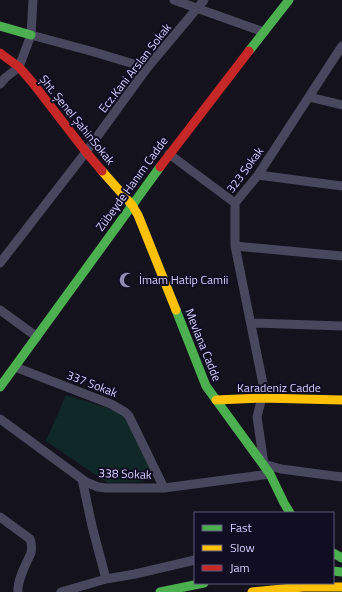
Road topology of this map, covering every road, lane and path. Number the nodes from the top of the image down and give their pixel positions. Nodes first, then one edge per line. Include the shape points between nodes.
1 (33, 0) edge
2 (174, 0) edge
3 (204, 0) edge
4 (289, 0) edge
5 (198, 8) junction
6 (0, 26) edge
7 (264, 32) junction
8 (31, 35) junction
9 (342, 46) edge
10 (0, 53) edge
11 (19, 67) junction
12 (147, 68) junction
13 (0, 84) edge
14 (309, 97) junction
15 (342, 105) edge
16 (86, 152) junction
17 (169, 154) junction
18 (258, 175) junction
19 (342, 186) edge
20 (235, 203) junction
21 (132, 205) junction
22 (235, 246) junction
23 (342, 256) edge
24 (1, 259) edge
25 (0, 310) edge
26 (251, 323) junction
27 (342, 326) edge
28 (37, 337) junction
29 (15, 367) junction
30 (1, 384) edge
31 (262, 398) junction
32 (216, 400) junction
33 (342, 400) edge
34 (0, 419) edge
35 (264, 464) junction
36 (270, 474) junction
37 (342, 477) edge
38 (82, 479) junction
39 (164, 488) junction
40 (284, 503) junction
41 (285, 512) edge
42 (289, 512) edge
43 (0, 516) edge
44 (194, 560) edge
45 (106, 579) junction
46 (199, 584) edge
47 (303, 587) edge
48 (320, 587) edge
49 (342, 587) edge
50 (279, 591) edge
51 (18, 592) edge
52 (61, 592) edge
53 (160, 592) edge
54 (252, 592) edge

1 - 8 street
2 - 5 street
3 - 5 street, Ecz.Kani Arslan Sokak
4 - 7 main road, Zübeyde Hanım Cadde
5 - 7 street
5 - 12 street, Ecz.Kani Arslan Sokak
6 - 8 main road
7 - 17 main road, Zübeyde Hanım Cadde
8 - 11 street
8 - 12 street
9 - 14 street, 323 Sokak
10 - 11 main road, Şht. Şenel ŞahinSokak
11 - 13 street
11 - 16 main road, Şht. Şenel ŞahinSokak
12 - 16 street, Ecz.Kani Arslan Sokak
14 - 15 street
14 - 18 street, 323 Sokak
16 - 21 main road, Şht. Şenel ŞahinSokak
16 - 24 street, Ecz.Kani Arslan Sokak
17 - 20 street
17 - 21 main road, Zübeyde Hanım Cadde
18 - 19 street
18 - 20 street, 323 Sokak
20 - 22 street, 323 Sokak
21 - 28 main road, Zübeyde Hanım Cadde
21 - 32 main road, Mevlana Cadde via 206,386
22 - 23 street
22 - 26 street, 323 Sokak
25 - 28 street
26 - 27 street
26 - 31 street, 323 Sokak via 264,389
28 - 29 main road, Zübeyde Hanım Cadde
29 - 30 main road, Zübeyde Hanım Cadde
29 - 39 street, 337 Sokak via 111,404 125,412
31 - 32 main road, Karadeniz Cadde
31 - 33 main road, Karadeniz Cadde
31 - 35 street, 323 Sokak via 257,417
32 - 35 main road, Mevlana Cadde
34 - 38 street, 338 Sokak
35 - 36 main road, Mevlana Cadde
35 - 37 street
36 - 39 street, 338 Sokak
36 - 40 main road, Mevlana Cadde
38 - 39 street, 338 Sokak via 98,487
38 - 45 street
40 - 41 main road, Mevlana Cadde
40 - 42 main road, Mevlana Cadde
43 - 51 street via 32,542 31,553 20,578
44 - 45 street
45 - 52 street
46 - 53 main road
47 - 48 main road
47 - 50 main road
48 - 49 main road
50 - 54 main road

